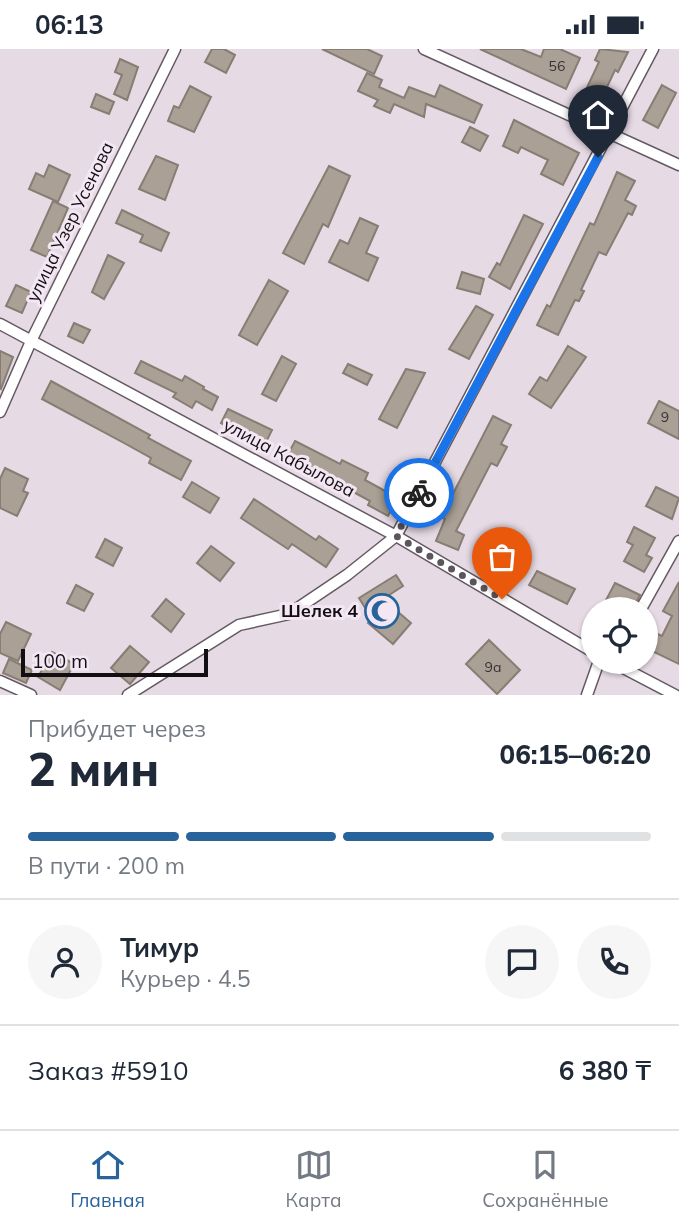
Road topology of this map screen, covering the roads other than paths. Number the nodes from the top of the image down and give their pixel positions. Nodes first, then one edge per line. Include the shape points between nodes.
1 (175, 49) edge
2 (424, 49) edge
3 (653, 49) edge
4 (610, 134) junction
5 (679, 165) edge
6 (0, 324) edge
7 (32, 339) junction
8 (0, 412) edge
9 (396, 536) junction
10 (679, 541) edge
11 (648, 597) edge
12 (581, 645) edge
13 (594, 674) edge
14 (634, 674) edge
15 (0, 681) edge
16 (31, 695) edge
17 (128, 695) edge
18 (587, 695) edge
19 (675, 695) edge

1 - 7 street, улица Узер Усенова
2 - 4 street
3 - 4 street
4 - 5 street
4 - 9 street
6 - 7 street, улица Кабылова
7 - 8 street, улица Узер Усенова
7 - 9 street, улица Кабылова
9 - 12 street, улица Кабылова
9 - 17 street via 289,614 239,625
10 - 11 street
13 - 18 street
14 - 19 street
15 - 16 street

